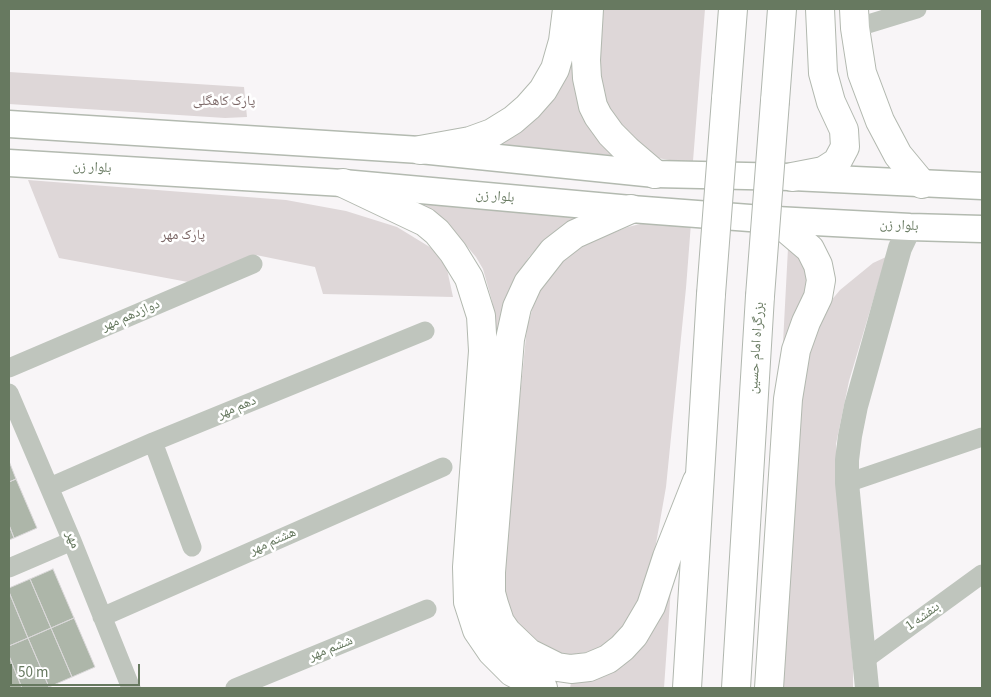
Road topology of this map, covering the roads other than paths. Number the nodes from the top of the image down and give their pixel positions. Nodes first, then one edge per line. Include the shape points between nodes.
1 (567, 9) edge
2 (589, 9) edge
3 (733, 9) edge
4 (782, 9) edge
5 (820, 9) edge
6 (917, 9) edge
7 (854, 18) edge
8 (9, 124) edge
9 (420, 150) junction
10 (9, 163) edge
11 (655, 174) junction
12 (792, 177) junction
13 (343, 183) junction
14 (922, 184) junction
15 (982, 186) edge
16 (631, 209) junction
17 (776, 220) junction
18 (910, 227) junction
19 (982, 229) edge
20 (254, 264) dead end
21 (425, 331) dead end
22 (9, 368) edge
23 (10, 398) edge
24 (982, 437) edge
25 (153, 442) junction
26 (444, 467) dead end
27 (701, 471) junction
28 (847, 483) junction
29 (50, 486) junction
30 (72, 542) junction
31 (192, 546) dead end
32 (9, 568) edge
33 (982, 574) edge
34 (427, 609) dead end
35 (102, 616) junction
36 (864, 660) junction
37 (127, 687) edge
38 (235, 688) edge
39 (543, 688) edge
40 (687, 688) edge
41 (736, 688) edge
42 (769, 688) edge
43 (867, 688) edge

1 - 9 main road via 555,69 528,107 492,133 470,141
2 - 11 main road via 586,60 593,106 611,134
3 - 27 main road, bridge
4 - 41 main road, بزرگراه امام حسین, bridge via 760,296
5 - 12 main road via 823,73 831,102 844,130 845,147 837,162 823,171
6 - 7 street
7 - 14 main road via 862,73 880,121 898,155
8 - 9 main road
9 - 11 main road
10 - 13 main road, بلوار زن
11 - 12 main road
12 - 14 main road
13 - 16 main road, بلوار زن
13 - 39 main road via 425,222 438,232 469,278 481,316 483,351 467,568 468,602 477,630 492,652 512,672
14 - 15 main road
16 - 17 main road, بلوار زن
16 - 27 main road via 574,234 553,251 528,283 517,308 510,339 491,572 491,593 500,622 516,642 544,662 570,669 588,667 608,659 622,648 651,606
17 - 18 main road, بلوار زن
17 - 42 main road via 810,249 821,280 818,297 796,350 788,400
18 - 19 main road, بلوار زن
18 - 28 street via 900,248 856,406 847,460
20 - 22 street, دوازدهم مهر
21 - 25 street, دهم مهر
23 - 29 street, مهر
24 - 28 street
25 - 29 street, دهم مهر
25 - 31 street
26 - 35 street, هشتم مهر
27 - 40 main road
28 - 36 street
29 - 30 street, مهر
30 - 32 street
30 - 35 street, مهر
33 - 36 street, بنفشه 1
34 - 38 street, ششم مهر
35 - 37 street, مهر
36 - 43 street

